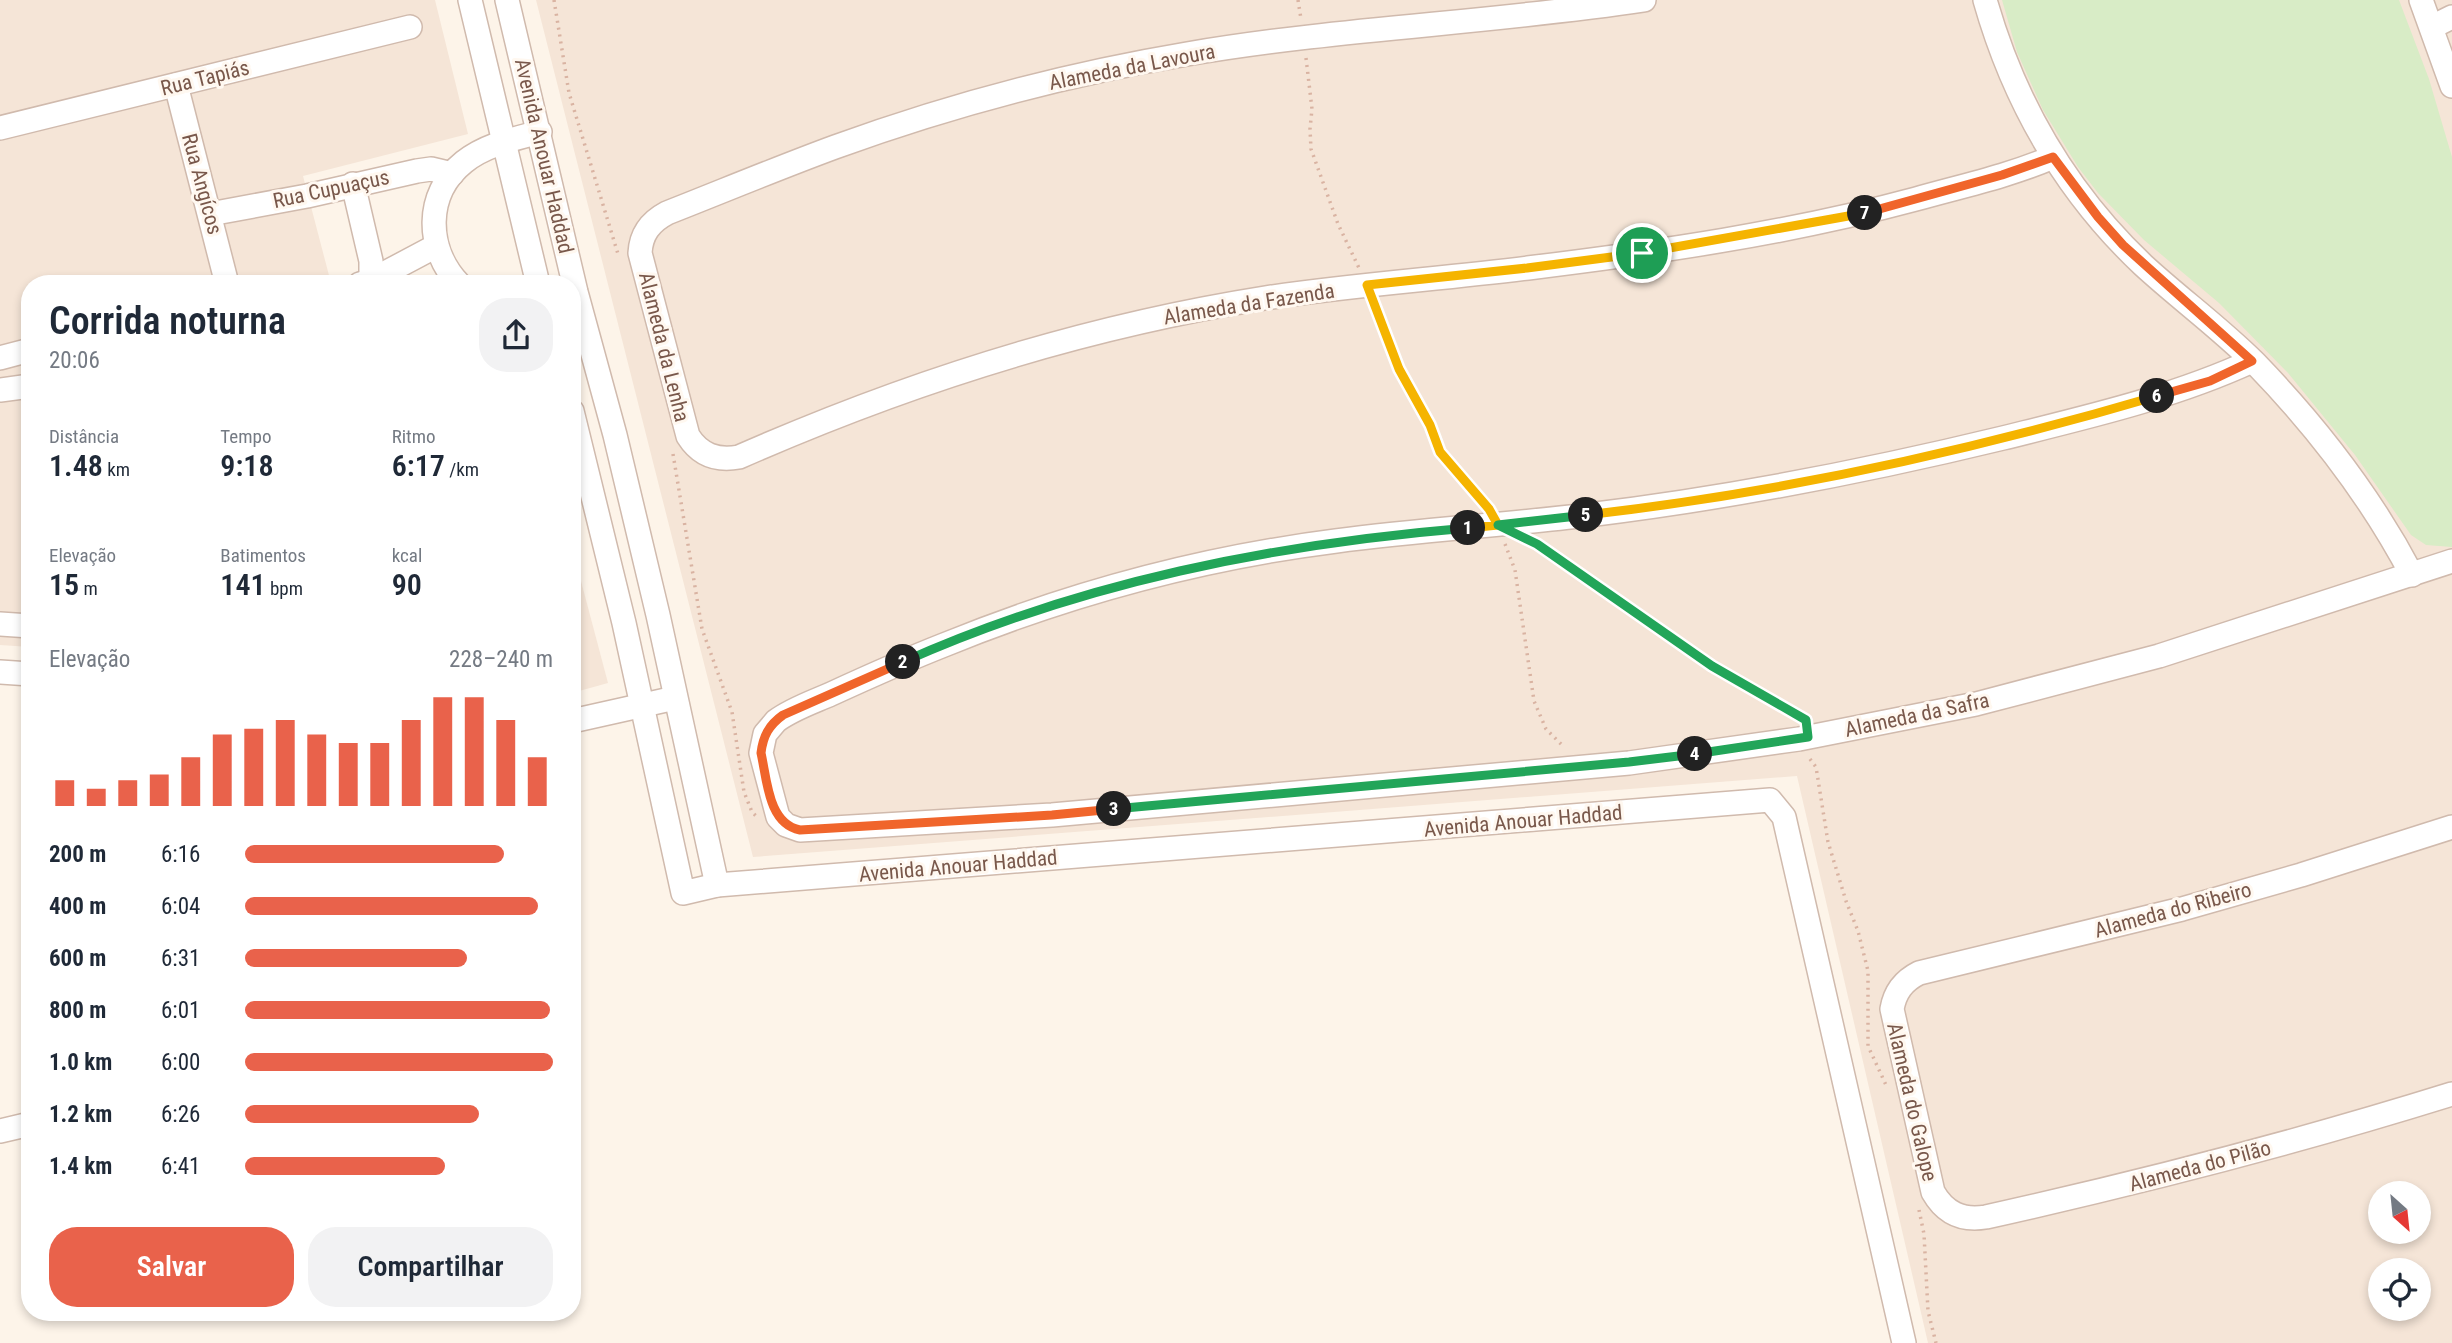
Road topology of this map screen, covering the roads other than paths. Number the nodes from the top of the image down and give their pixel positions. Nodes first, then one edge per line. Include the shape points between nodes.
1 (470, 0) edge
2 (507, 0) edge
3 (1644, 0) edge
4 (1985, 0) edge
5 (2421, 0) edge
6 (2442, 22) edge
7 (410, 27) dead end
8 (176, 85) junction
9 (2452, 86) edge
10 (0, 128) edge
11 (540, 132) junction
12 (506, 141) junction
13 (2053, 157) junction
14 (452, 174) junction
15 (353, 184) junction
16 (210, 214) junction
17 (645, 231) joint
18 (436, 246) junction
19 (225, 275) edge
20 (368, 275) edge
21 (382, 275) edge
22 (451, 275) edge
23 (536, 275) edge
24 (570, 275) edge
25 (581, 317) edge
26 (21, 352) edge
27 (0, 358) edge
28 (2252, 361) junction
29 (21, 387) edge
30 (0, 390) edge
31 (581, 448) edge
32 (707, 455) joint
33 (2452, 561) edge
34 (2412, 575) junction
35 (0, 624) edge
36 (21, 625) edge
37 (0, 672) edge
38 (21, 673) edge
39 (675, 698) junction
40 (641, 705) junction
41 (581, 719) edge
42 (2452, 827) edge
43 (717, 885) junction
44 (1897, 992) joint
45 (2452, 1094) edge
46 (21, 1126) edge
47 (0, 1131) edge
48 (1946, 1209) joint
49 (1904, 1343) edge

1 - 12 street, Avenida Anouar Haddad
2 - 11 street, Avenida Anouar Haddad
3 - 17 street, Alameda da Lavoura via 1496,20 1304,36 1118,68 968,104 835,147 658,217
4 - 13 street via 2006,66
5 - 6 street
6 - 9 street
7 - 8 street, Rua Tapiás
8 - 10 street, Rua Tapiás
8 - 16 street, Rua Angícos
11 - 12 street
11 - 24 street, Avenida Anouar Haddad
12 - 14 street via 476,154
12 - 23 street, Avenida Anouar Haddad
13 - 28 street via 2123,245
13 - 32 street, Alameda da Fazenda via 1858,214 1750,235 1527,268 1265,298 1191,312 1043,346 888,396 739,457
14 - 15 street, Rua Cupuaçus via 431,169
14 - 18 street via 440,193 434,216
15 - 16 street, Rua Cupuaçus
15 - 20 street via 371,261
16 - 19 street, Rua Angícos
17 - 32 street, Alameda da Lenha via 640,253 685,428 692,444
18 - 21 street
18 - 22 street
25 - 39 street, Avenida Anouar Haddad via 618,447
26 - 27 street
28 - 34 street via 2337,458
28 - 34 street, Alameda da Safra via 2210,381 1952,450 1738,493 1592,515 1334,541 1254,554 1128,583 1019,616 783,715 769,727 761,753 775,811 770,820 800,830 1052,815 1804,748 2068,682
29 - 30 street
31 - 40 street, Avenida Anouar Haddad
33 - 34 street, Alameda da Safra
35 - 36 street
37 - 38 street
39 - 40 street
39 - 43 street, Avenida Anouar Haddad
40 - 41 street
40 - 43 street, Avenida Anouar Haddad via 683,893
42 - 44 street, Alameda do Ribeiro via 2182,909 1919,973
43 - 49 street, Avenida Anouar Haddad via 1770,800 1784,817
44 - 48 street, Alameda do Galope via 1892,1019 1933,1192
45 - 48 street, Alameda do Pilão via 2084,1195 1975,1219
46 - 47 street

